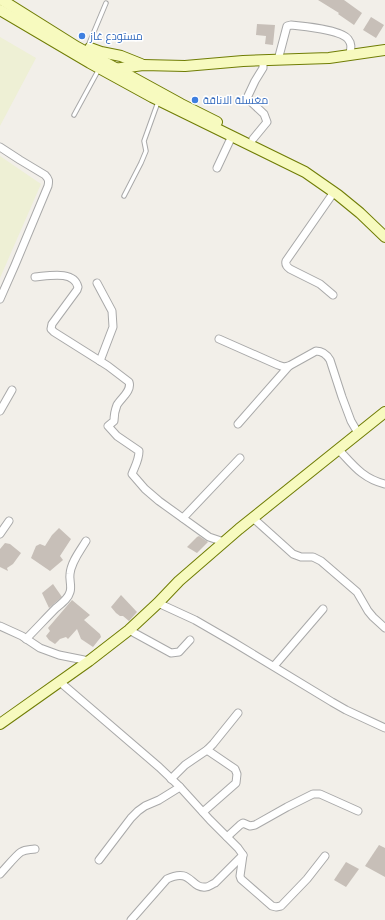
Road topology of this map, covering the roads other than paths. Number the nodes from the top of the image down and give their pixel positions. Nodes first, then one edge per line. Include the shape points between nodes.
1 (2, 0) edge
2 (106, 3) dead end
3 (0, 10) edge
4 (77, 47) junction
5 (87, 47) junction
6 (385, 50) edge
7 (350, 54) junction
8 (263, 60) junction
9 (278, 60) junction
10 (143, 65) junction
11 (107, 69) junction
12 (159, 101) junction
13 (74, 115) dead end
14 (232, 136) junction
15 (253, 139) junction
16 (0, 147) edge
17 (216, 168) dead end
18 (334, 192) junction
19 (124, 196) dead end
20 (362, 211) junction
21 (385, 228) edge
22 (385, 237) edge
23 (35, 277) dead end
24 (97, 284) dead end
25 (333, 295) dead end
26 (0, 299) edge
27 (219, 339) dead end
28 (100, 361) junction
29 (289, 366) junction
30 (12, 390) dead end
31 (0, 411) edge
32 (385, 412) edge
33 (238, 424) dead end
34 (358, 434) junction
35 (338, 449) junction
36 (240, 458) dead end
37 (385, 484) edge
38 (183, 518) junction
39 (253, 518) junction
40 (9, 521) dead end
41 (0, 534) edge
42 (86, 541) dead end
43 (224, 542) junction
44 (158, 603) junction
45 (323, 609) dead end
46 (0, 626) edge
47 (385, 628) edge
48 (129, 630) junction
49 (26, 639) junction
50 (190, 640) dead end
51 (89, 661) junction
52 (274, 666) junction
53 (60, 682) junction
54 (238, 713) dead end
55 (0, 724) edge
56 (385, 728) edge
57 (207, 750) junction
58 (171, 779) junction
59 (180, 787) junction
60 (358, 811) dead end
61 (203, 812) junction
62 (227, 837) junction
63 (35, 849) dead end
64 (243, 855) junction
65 (325, 856) dead end
66 (99, 860) dead end
67 (0, 874) edge
68 (130, 920) edge

1 - 4 main road
2 - 5 lane
3 - 11 main road
4 - 5 main road
4 - 11 main road
5 - 10 main road
6 - 7 main road
7 - 9 main road via 329,58
7 - 9 street via 351,45 347,38 335,32 291,25 287,26
8 - 9 main road
8 - 10 main road via 185,66
8 - 15 street via 263,68 247,98 264,114 267,122
10 - 11 main road
11 - 12 main road
11 - 13 lane
11 - 15 main road
12 - 14 main road
12 - 19 lane via 144,141 146,151
14 - 17 street
14 - 18 main road via 305,172
15 - 20 main road via 308,167 343,191
16 - 26 street via 45,175 49,181
18 - 20 main road
18 - 25 street via 285,262 290,269 320,284
20 - 21 main road
20 - 22 main road
23 - 28 street via 58,275 76,282 77,290 51,328
24 - 28 street via 112,311 113,327
27 - 29 street via 278,365
28 - 38 street via 127,379 130,384 130,388 117,405 114,421 108,426 140,453 132,474 145,489
29 - 33 street
29 - 34 street via 316,351 327,355
30 - 31 street
32 - 34 main road
34 - 35 main road
35 - 37 street via 362,474
35 - 39 main road
36 - 38 street
38 - 43 street via 209,537
39 - 43 main road
39 - 47 street via 293,554 322,561 357,592 368,611
40 - 41 street
42 - 49 street via 73,564 69,595
43 - 44 main road
44 - 48 main road
44 - 52 street via 195,620
45 - 52 street
46 - 49 street
48 - 50 street via 171,653 179,652
48 - 51 main road
49 - 51 street via 59,655
51 - 53 main road
52 - 56 street via 346,710
53 - 55 main road
53 - 58 street
54 - 57 street
57 - 58 street via 185,765
57 - 61 street via 235,769 237,774 236,783
58 - 59 street
59 - 61 street
59 - 66 street via 138,811
60 - 62 street via 320,794 313,794 256,825 240,824
61 - 62 street
62 - 64 street
63 - 67 street via 22,851
64 - 65 street via 241,879 276,907 281,906 292,895
64 - 68 street via 215,883 205,888 185,876 167,879

